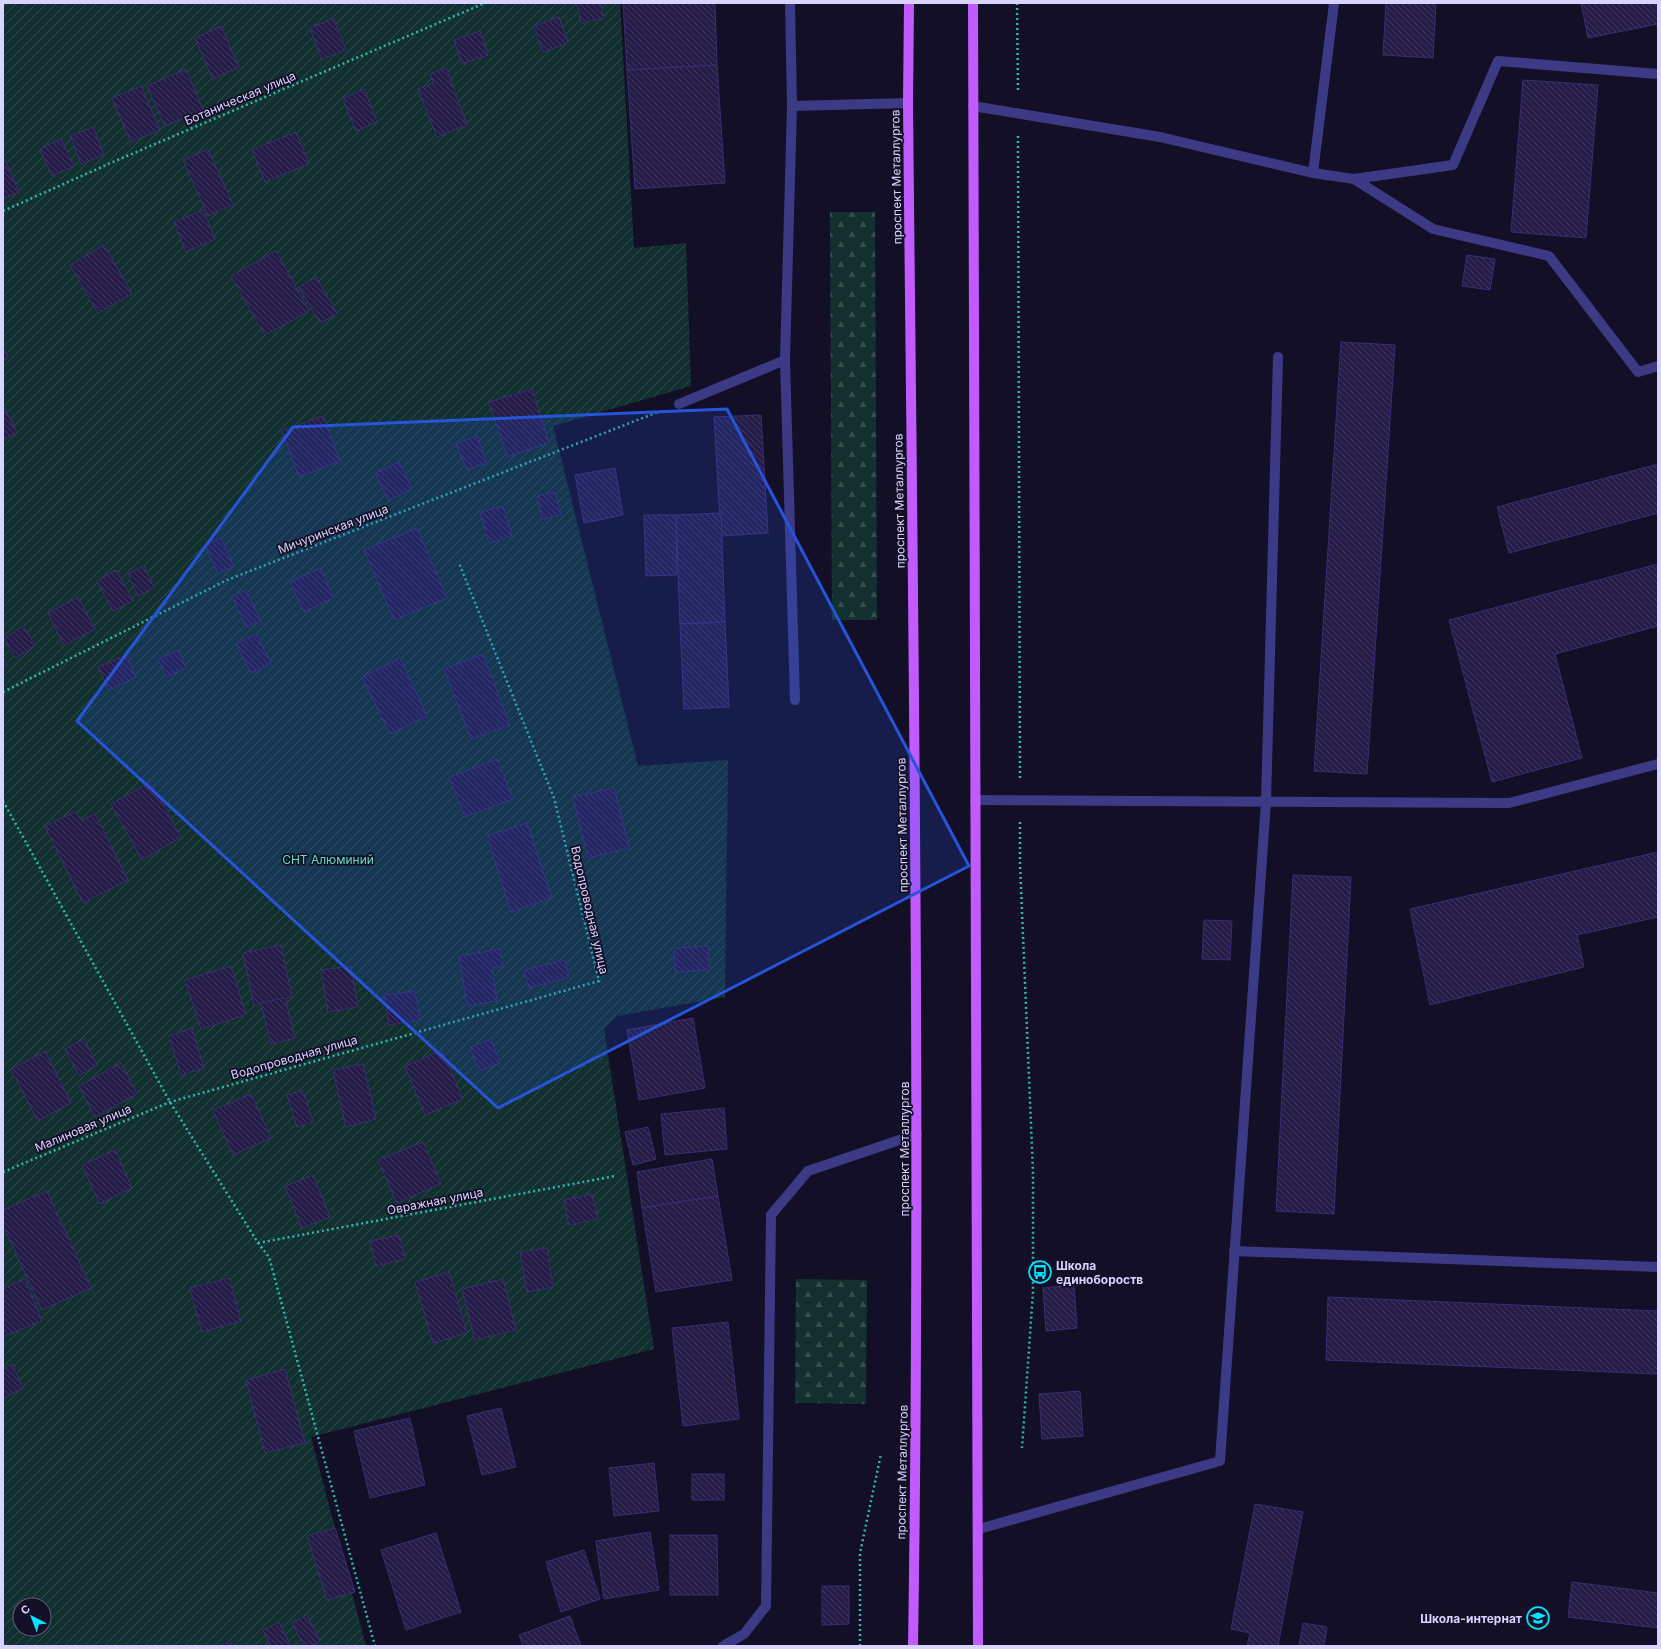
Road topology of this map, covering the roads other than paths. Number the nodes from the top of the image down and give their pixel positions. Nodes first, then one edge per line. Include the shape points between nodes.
1 (790, 3) edge
2 (909, 3) edge
3 (973, 3) edge
4 (1334, 3) edge
5 (1658, 74) edge
6 (908, 103) junction
7 (792, 106) junction
8 (973, 106) junction
9 (1313, 173) junction
10 (1354, 179) junction
11 (1278, 357) dead end
12 (785, 360) junction
13 (1658, 366) edge
14 (679, 404) road end
15 (795, 700) dead end
16 (1658, 764) edge
17 (975, 800) junction
18 (1266, 802) junction
19 (917, 1134) junction
20 (1234, 1251) junction
21 (1658, 1267) edge
22 (979, 1529) junction
23 (723, 1646) edge
24 (913, 1646) edge
25 (978, 1646) edge

1 - 7 lane
2 - 6 main road, проспект Металлургов
3 - 8 main road
4 - 9 lane
5 - 10 lane via 1498,61 1453,165
6 - 7 lane
6 - 19 main road, проспект Металлургов
7 - 12 lane
8 - 9 lane via 1160,137
8 - 17 main road
9 - 10 lane
10 - 13 lane via 1433,229 1549,256 1638,372
11 - 18 lane
12 - 14 lane
12 - 15 lane
16 - 18 lane via 1509,803
17 - 18 lane
17 - 22 main road
18 - 20 lane
19 - 23 lane via 808,1171 771,1215 766,1606 744,1634
19 - 24 main road, проспект Металлургов
20 - 21 lane
20 - 22 lane via 1220,1461
22 - 25 main road

